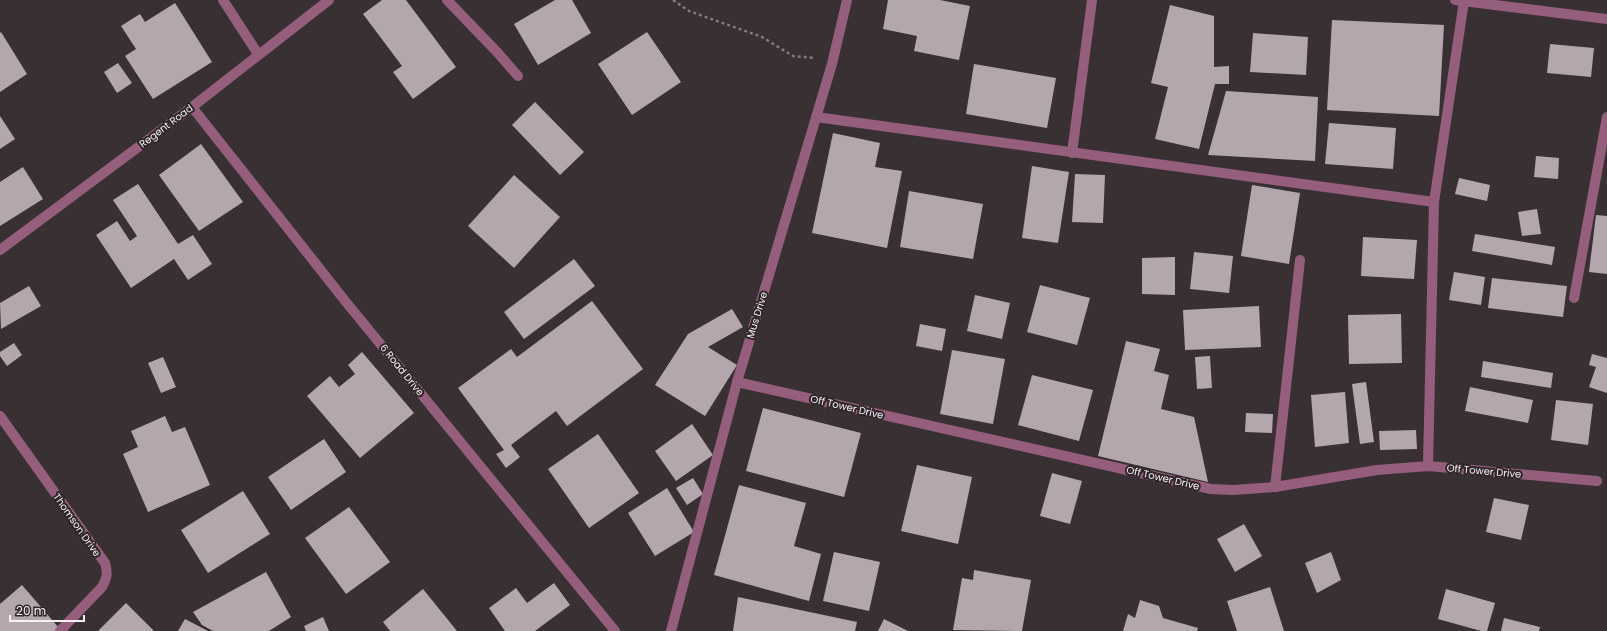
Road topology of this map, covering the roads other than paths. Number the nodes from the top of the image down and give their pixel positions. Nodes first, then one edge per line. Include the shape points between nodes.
1 (223, 0) edge
2 (329, 0) edge
3 (447, 0) edge
4 (847, 0) edge
5 (1092, 0) edge
6 (1459, 0) edge
7 (1607, 19) edge
8 (258, 54) junction
9 (518, 76) dead end
10 (192, 107) junction
11 (816, 117) junction
12 (1607, 117) edge
13 (1072, 153) junction
14 (1434, 202) junction
15 (0, 250) edge
16 (1300, 260) dead end
17 (1574, 298) dead end
18 (737, 382) junction
19 (0, 416) edge
20 (1428, 466) junction
21 (1597, 481) dead end
22 (1274, 487) junction
23 (60, 631) edge
24 (615, 631) edge
25 (671, 631) edge

1 - 8 street
2 - 8 street, Regent Road
3 - 9 street
4 - 11 street, Mus Drive
5 - 13 street
6 - 7 street
6 - 14 street
8 - 10 street, Regent Road
10 - 15 street, Regent Road
10 - 24 street, 6 Road Drive via 346,302
11 - 13 street
11 - 18 street, Mus Drive
12 - 17 street
13 - 14 street
14 - 20 street
16 - 22 street
18 - 22 street, Off Tower Drive via 1211,489
18 - 25 street, Mus Drive
19 - 23 street, Thomson Drive via 105,563 107,579 102,587
20 - 21 street, Off Tower Drive
20 - 22 street, Off Tower Drive via 1377,470

